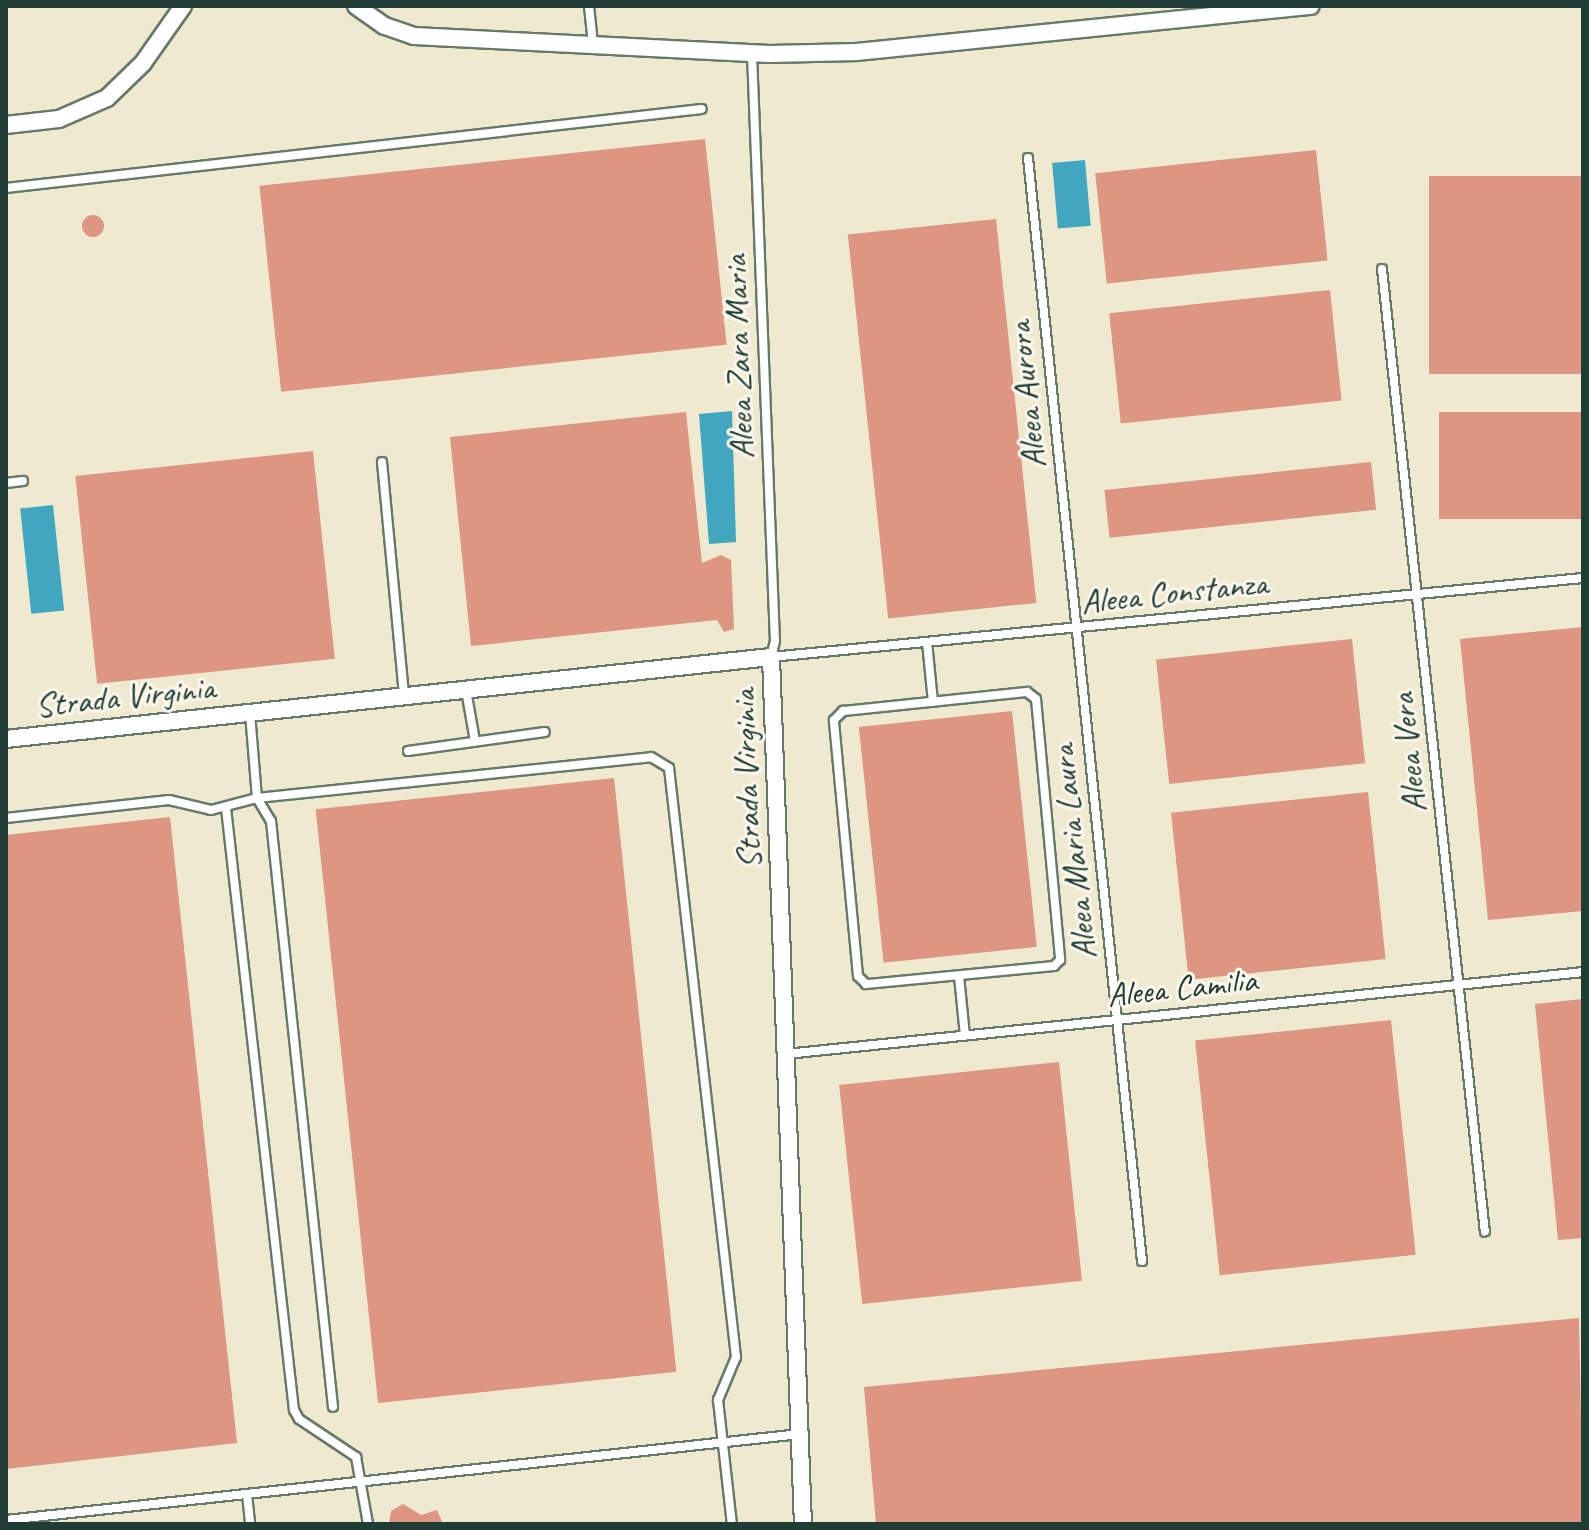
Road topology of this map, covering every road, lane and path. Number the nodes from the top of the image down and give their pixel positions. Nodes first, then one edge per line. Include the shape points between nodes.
1 (183, 6) edge
2 (356, 6) edge
3 (589, 6) edge
4 (1311, 6) edge
5 (593, 47) junction
6 (752, 54) junction
7 (702, 109) dead end
8 (6, 125) edge
9 (1028, 158) dead end
10 (6, 188) edge
11 (1382, 269) dead end
12 (382, 462) dead end
13 (23, 481) dead end
14 (6, 483) edge
15 (1583, 578) edge
16 (1417, 594) junction
17 (1076, 627) junction
18 (927, 642) junction
19 (771, 657) junction
20 (466, 690) junction
21 (404, 696) junction
22 (933, 702) junction
23 (250, 713) junction
24 (545, 732) dead end
25 (6, 739) edge
26 (475, 741) junction
27 (408, 751) dead end
28 (257, 798) junction
29 (226, 808) junction
30 (6, 818) edge
31 (1583, 972) edge
32 (959, 976) junction
33 (1459, 985) junction
34 (1117, 1020) junction
35 (965, 1036) junction
36 (786, 1054) junction
37 (1485, 1232) dead end
38 (1142, 1261) dead end
39 (333, 1407) dead end
40 (800, 1434) junction
41 (723, 1443) junction
42 (362, 1482) junction
43 (247, 1494) junction
44 (6, 1520) edge
45 (250, 1524) edge
46 (368, 1524) edge
47 (732, 1524) edge
48 (803, 1524) edge

1 - 8 street via 143,63 107,98 59,119
2 - 5 street via 385,26 414,36
3 - 5 lane
4 - 6 street via 857,52
5 - 6 street
6 - 19 lane, Aleea Zara Maria via 775,641
7 - 10 lane
9 - 17 lane, Aleea Aurora
11 - 16 lane, Aleea Vera
12 - 21 lane
13 - 14 lane
15 - 16 lane, Aleea Constanza
16 - 17 lane, Aleea Constanza
16 - 33 lane, Aleea Vera
17 - 18 lane, Aleea Constanza
17 - 34 lane, Aleea Maria Laura
18 - 19 lane, Aleea Constanza
18 - 22 lane
19 - 20 street, Strada Virginia
19 - 36 street, Strada Virginia
20 - 21 street, Strada Virginia
20 - 26 lane
21 - 23 street, Strada Virginia
22 - 32 lane via 843,711 831,726 858,976 873,985
22 - 32 lane via 1035,696 1062,957 1054,966
23 - 25 street, Strada Virginia
23 - 28 lane
24 - 26 lane
26 - 27 lane
28 - 29 lane
28 - 39 lane via 271,821
28 - 41 lane via 651,757 669,768 736,1357 718,1400
29 - 30 lane via 200,809 169,800
29 - 42 lane via 294,1410 299,1419 356,1457
31 - 33 lane, Aleea Camilia
32 - 35 lane
33 - 34 lane, Aleea Camilia
33 - 37 lane, Aleea Vera
34 - 35 lane, Aleea Camilia
34 - 38 lane, Aleea Maria Laura
35 - 36 lane, Aleea Camilia
36 - 40 street, Strada Virginia
40 - 41 lane
40 - 48 street, Strada Virginia
41 - 42 lane
41 - 47 lane
42 - 43 lane
42 - 46 lane
43 - 44 lane
43 - 45 lane

